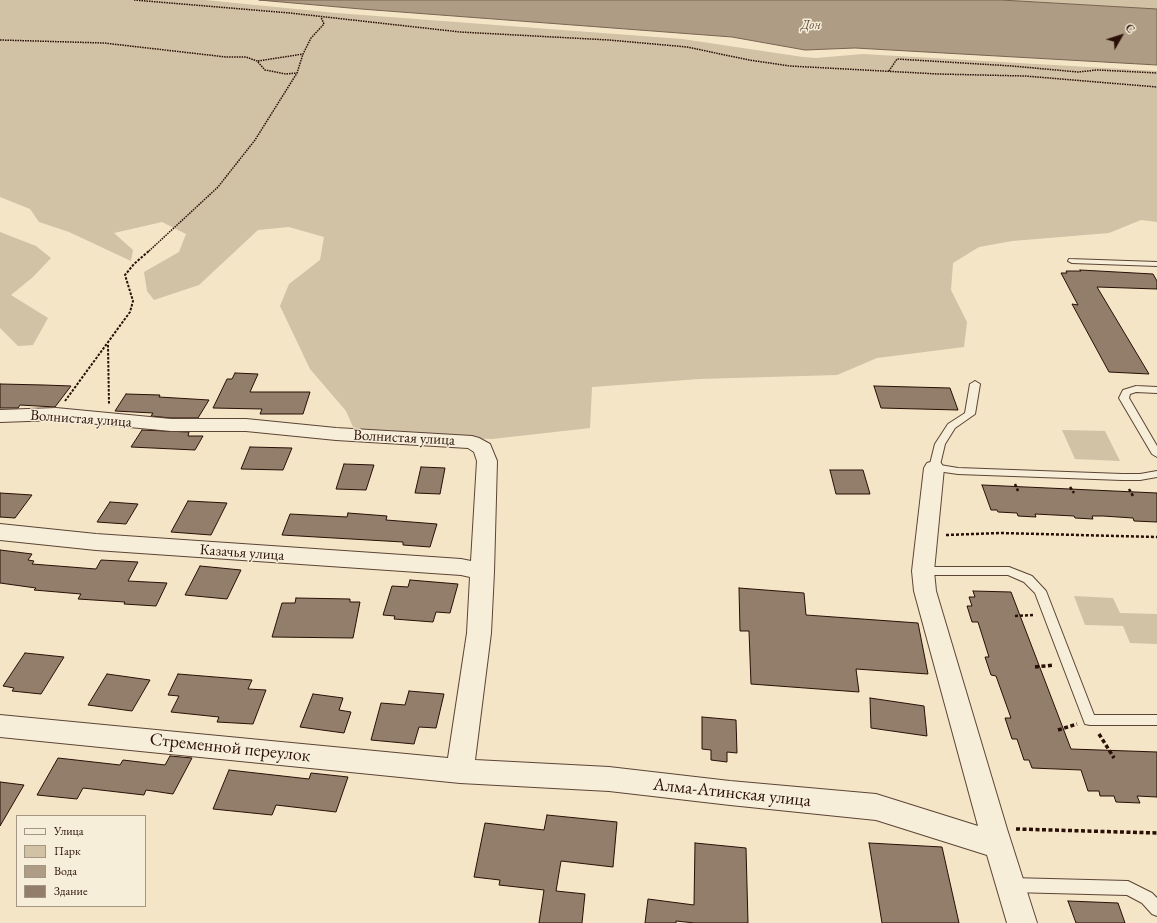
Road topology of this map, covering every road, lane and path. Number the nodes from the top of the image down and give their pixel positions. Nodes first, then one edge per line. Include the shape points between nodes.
1 (134, 0) edge
2 (321, 17) junction
3 (0, 40) edge
4 (303, 54) junction
5 (257, 61) junction
6 (889, 71) junction
7 (297, 73) junction
8 (1157, 73) edge
9 (1157, 87) edge
10 (1072, 261) dead end
11 (1157, 264) edge
12 (108, 344) junction
13 (975, 384) dead end
14 (1157, 390) edge
15 (56, 414) junction
16 (0, 416) edge
17 (110, 420) junction
18 (1157, 454) edge
19 (934, 468) junction
20 (1157, 474) edge
21 (0, 532) edge
22 (926, 535) junction
23 (1157, 537) edge
24 (923, 571) junction
25 (483, 572) junction
26 (1090, 720) junction
27 (1157, 720) edge
28 (0, 726) edge
29 (1114, 758) dead end
30 (460, 771) junction
31 (1157, 833) edge
32 (996, 837) junction
33 (1011, 885) junction
34 (1157, 909) edge
35 (1022, 923) edge

1 - 2 path
2 - 4 path via 324,24 311,38
2 - 6 path via 460,32 687,47 790,66
3 - 5 path via 104,43 246,57
4 - 5 path
4 - 7 path
5 - 7 path via 265,70 286,74
6 - 8 path via 897,59 1078,72 1096,70
6 - 9 path via 1025,76
7 - 12 path via 255,140 218,187 125,275 133,301 130,312
10 - 11 lane
12 - 15 path
12 - 17 path
13 - 19 lane via 970,414 951,426 940,444
14 - 18 lane via 1136,389 1126,392 1124,398
15 - 16 street, Волнистая улица
15 - 17 street, Волнистая улица
17 - 25 street, Волнистая улица via 171,425 246,425 336,434 472,442 482,449 488,461
19 - 20 lane via 1115,477
19 - 22 street
21 - 25 street, Казачья улица via 119,544 461,567
22 - 23 path via 1001,533
22 - 24 street
24 - 26 lane via 1009,571 1028,579 1040,591
24 - 32 street via 925,591
25 - 30 street, Волнистая улица via 479,633
26 - 27 lane
26 - 29 path
28 - 30 street, Стременной переулок
30 - 32 street, Алма-Атинская улица via 609,779 876,807
31 - 32 path
32 - 33 street
33 - 34 lane via 1128,888 1147,898
33 - 35 street

